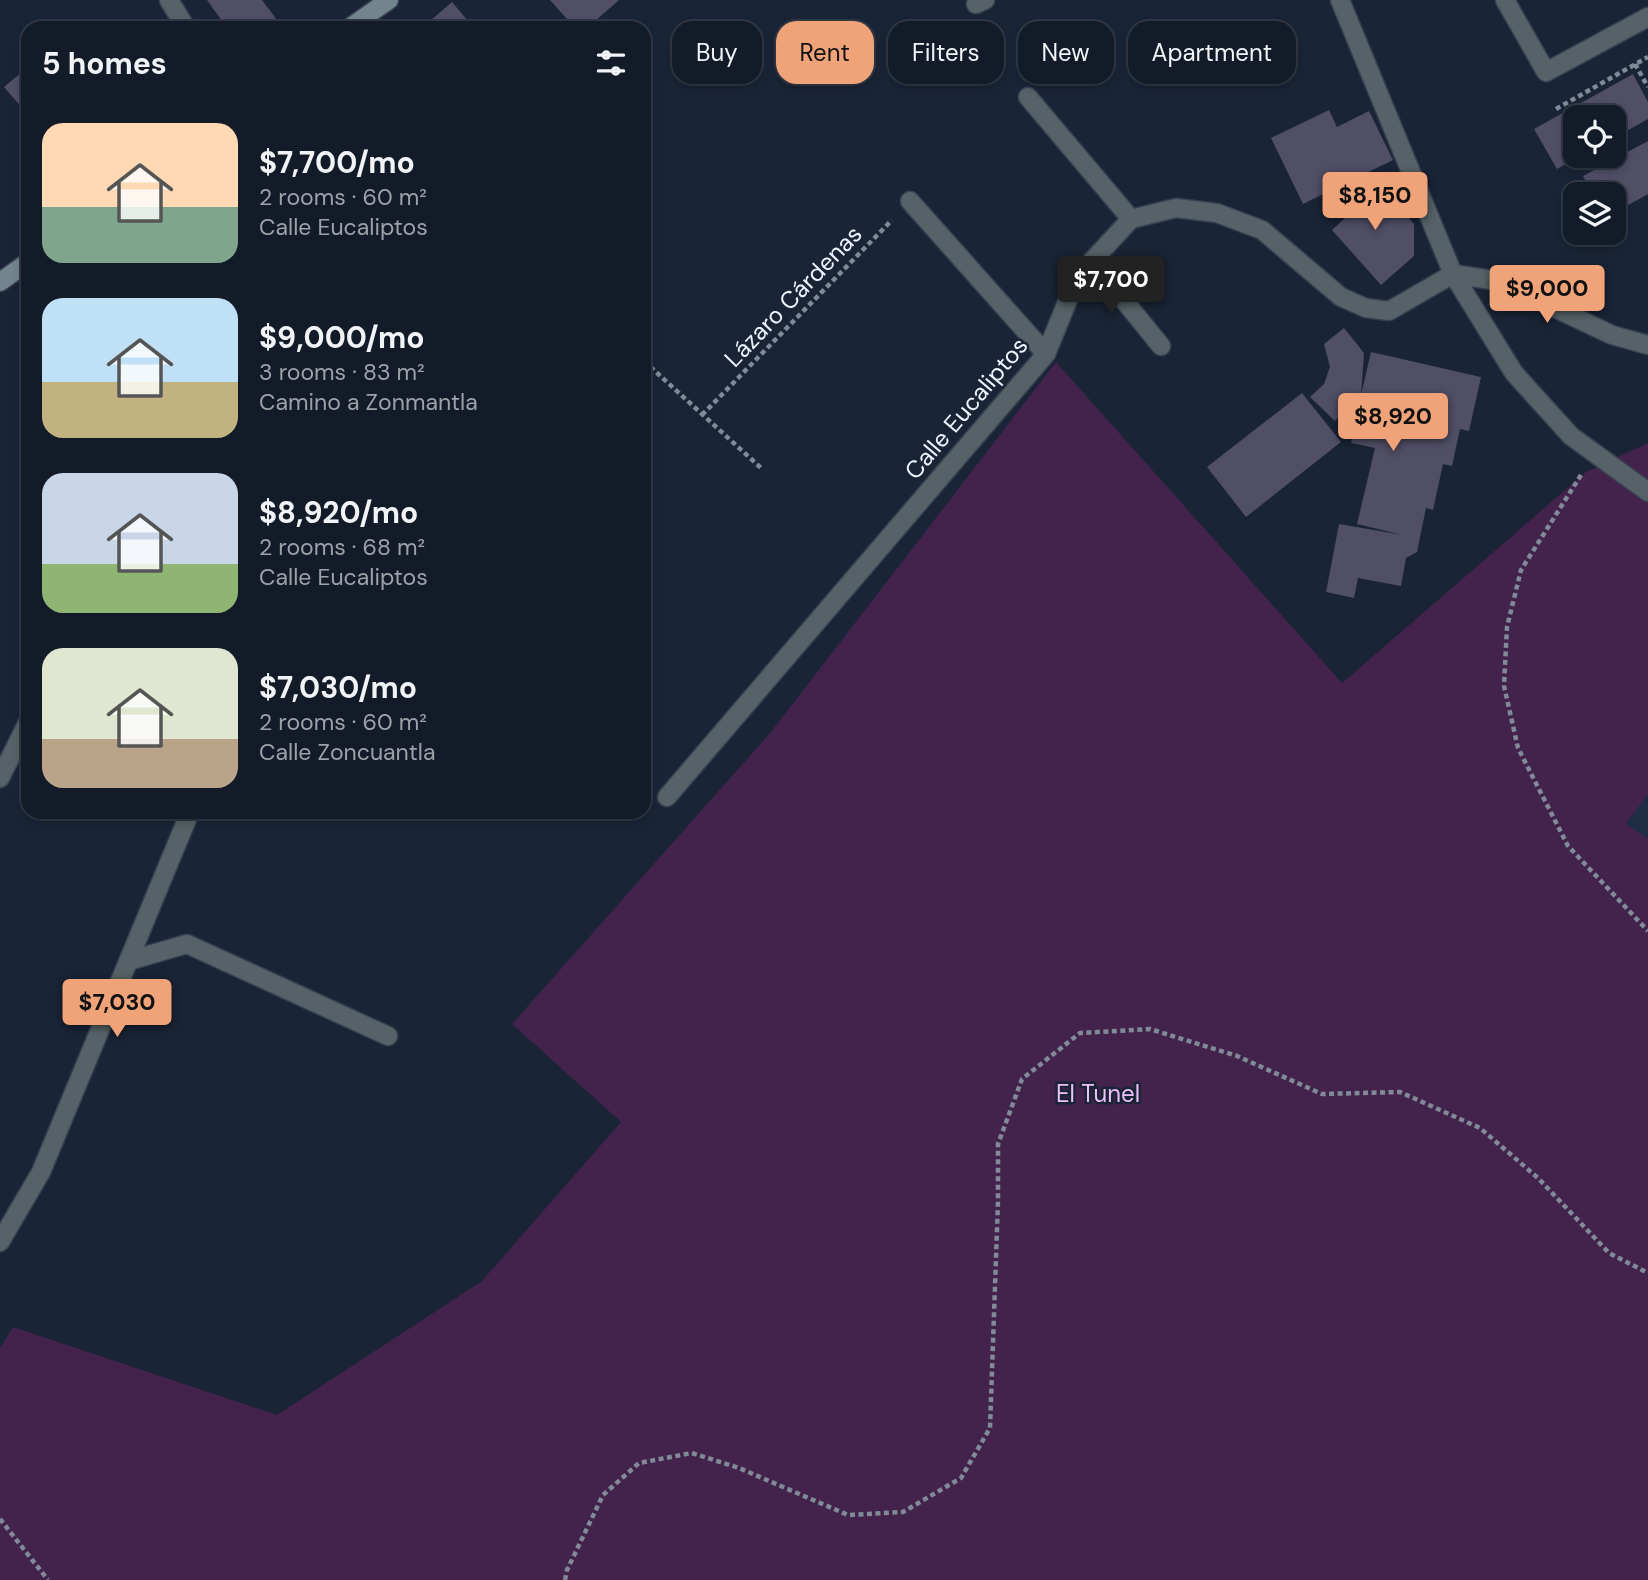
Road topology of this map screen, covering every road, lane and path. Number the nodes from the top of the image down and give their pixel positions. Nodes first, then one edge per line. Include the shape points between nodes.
1 (169, 0) edge
2 (389, 0) edge
3 (1340, 0) edge
4 (1505, 0) edge
5 (1648, 17) edge
6 (182, 21) edge
7 (359, 21) edge
8 (1648, 57) edge
9 (1635, 64) junction
10 (1648, 87) edge
11 (1028, 97) dead end
12 (1556, 108) dead end
13 (910, 201) joint
14 (1131, 219) junction
15 (1092, 261) junction
16 (21, 267) edge
17 (1453, 274) junction
18 (0, 282) edge
19 (1648, 345) edge
20 (1161, 346) dead end
21 (1046, 354) junction
22 (651, 368) edge
23 (702, 415) junction
24 (1595, 453) junction
25 (761, 468) dead end
26 (1648, 492) edge
27 (21, 736) edge
28 (0, 778) edge
29 (667, 797) dead end
30 (187, 819) edge
31 (1648, 931) edge
32 (128, 961) junction
33 (388, 1036) dead end
34 (0, 1242) edge
35 (1648, 1273) edge
36 (0, 1519) edge
37 (48, 1580) edge
38 (565, 1580) edge

1 - 6 street
2 - 7 main road
3 - 17 street
4 - 5 street via 1546,72
8 - 9 path
9 - 10 path
9 - 12 path
11 - 14 street
13 - 21 street
13 - 23 path, Lázaro Cárdenas
14 - 15 street, Calle Eucaliptos
14 - 17 street via 1176,208 1217,213 1262,230 1341,297 1366,308 1389,311
15 - 20 street
15 - 21 street, Calle Eucaliptos via 1070,295
16 - 18 main road
17 - 19 street via 1498,281 1612,335
17 - 24 street via 1514,373 1572,436
21 - 29 street, Calle Eucaliptos
22 - 23 path
23 - 25 path
24 - 26 street
24 - 31 path via 1521,570 1507,627 1504,686 1518,748 1568,846
27 - 28 street
30 - 32 street
32 - 33 street via 187,944
32 - 34 street via 41,1172
35 - 38 path via 1609,1253 1538,1178 1480,1128 1400,1092 1322,1094 1237,1056 1150,1029 1080,1033 1022,1079 998,1144 990,1428 961,1478 903,1512 848,1515 692,1453 639,1463 603,1494
36 - 37 path

